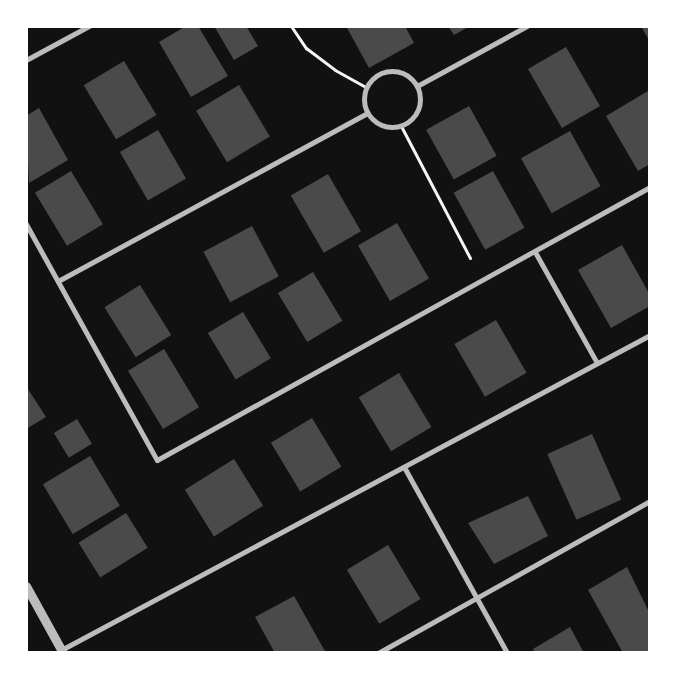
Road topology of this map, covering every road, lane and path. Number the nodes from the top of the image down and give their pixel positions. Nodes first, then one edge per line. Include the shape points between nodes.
1 (89, 26) edge
2 (290, 26) edge
3 (527, 26) edge
4 (26, 60) edge
5 (417, 86) junction
6 (366, 87) junction
7 (367, 113) junction
8 (401, 126) junction
9 (650, 187) edge
10 (26, 224) edge
11 (535, 252) junction
12 (58, 281) junction
13 (482, 281) junction
14 (650, 336) edge
15 (597, 363) junction
16 (404, 467) junction
17 (650, 501) edge
18 (26, 586) edge
19 (476, 598) junction
20 (62, 651) edge
21 (378, 653) edge
22 (507, 653) edge

1 - 4 street
2 - 6 path via 306,48 335,70
3 - 5 street
5 - 6 street via 404,74 387,71 378,74
5 - 8 street via 420,96 416,114
6 - 7 street via 364,105
7 - 8 street via 382,126
7 - 12 street
8 - 13 path
9 - 11 street
10 - 12 street
11 - 13 street
11 - 15 street
12 - 13 street via 157,460
14 - 15 street
15 - 16 street
16 - 19 street
16 - 20 street
17 - 19 street
18 - 20 street
19 - 21 street
19 - 22 street

